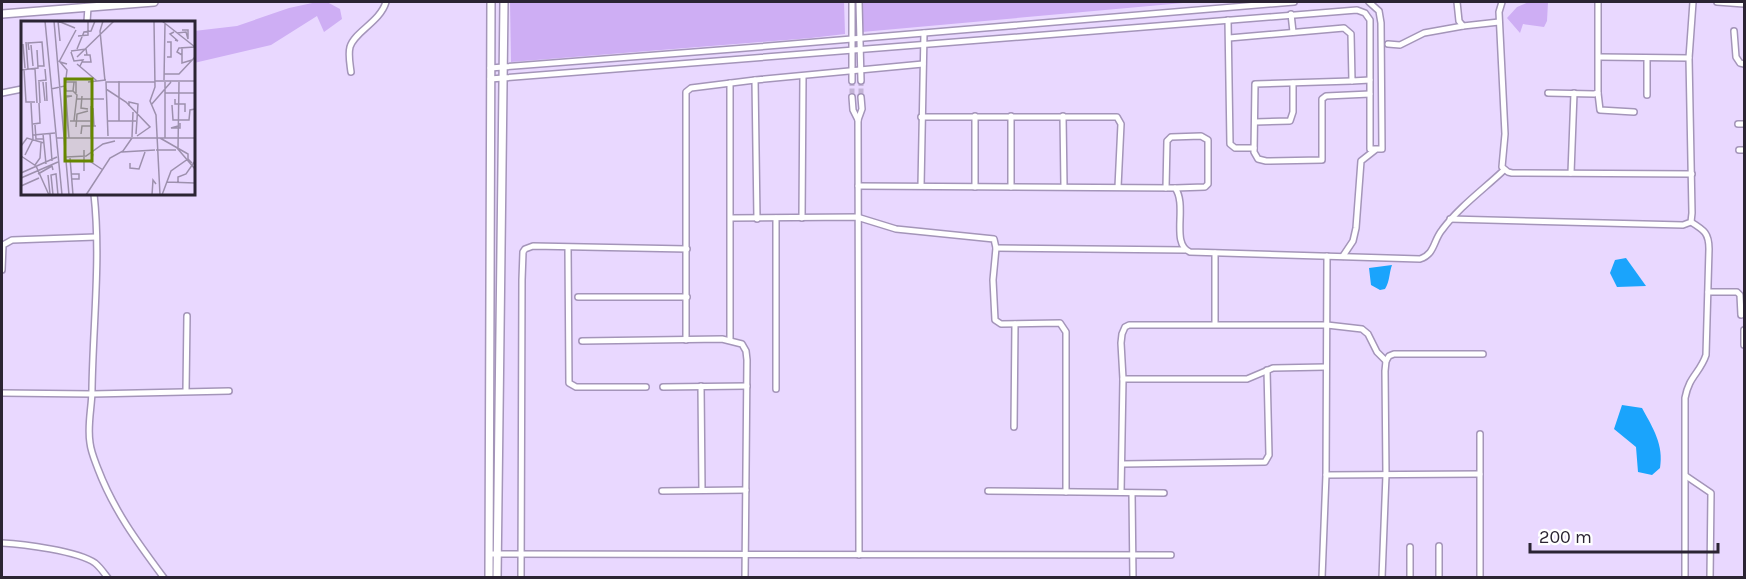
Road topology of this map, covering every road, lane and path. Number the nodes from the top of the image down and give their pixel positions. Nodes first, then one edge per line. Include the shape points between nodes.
1 (154, 2) edge
2 (386, 2) edge
3 (491, 2) edge
4 (504, 2) edge
5 (852, 2) edge
6 (859, 2) edge
7 (1294, 2) edge
8 (1371, 2) edge
9 (1457, 2) edge
10 (1502, 2) edge
11 (1598, 2) edge
12 (1693, 2) edge
13 (1717, 2) edge
14 (1744, 4) edge
15 (88, 7) junction
16 (1365, 13) junction
17 (2, 14) edge
18 (1291, 14) junction
19 (1228, 20) junction
20 (87, 21) edge
21 (1499, 22) junction
22 (1463, 26) junction
23 (1734, 31) dead end
24 (1293, 32) junction
25 (924, 33) junction
26 (1229, 38) junction
27 (852, 39) junction
28 (859, 39) junction
29 (924, 44) junction
30 (1388, 44) dead end
31 (860, 49) junction
32 (852, 50) junction
33 (1599, 57) junction
34 (1647, 58) junction
35 (1689, 58) junction
36 (922, 64) junction
37 (1744, 64) edge
38 (490, 68) junction
39 (502, 68) junction
40 (861, 70) junction
41 (852, 71) junction
42 (351, 72) dead end
43 (803, 76) junction
44 (502, 78) junction
45 (490, 79) junction
46 (755, 80) junction
47 (1370, 80) junction
48 (852, 81) tunnel mouth
49 (861, 81) tunnel mouth
50 (1353, 81) junction
51 (730, 83) junction
52 (1293, 83) junction
53 (21, 89) edge
54 (2, 93) edge
55 (1548, 93) dead end
56 (1574, 93) junction
57 (1598, 93) junction
58 (1370, 94) junction
59 (1647, 95) dead end
60 (861, 97) tunnel mouth
61 (852, 98) tunnel mouth
62 (1634, 112) dead end
63 (975, 116) junction
64 (1011, 116) junction
65 (1063, 116) junction
66 (921, 117) junction
67 (858, 120) junction
68 (1255, 122) junction
69 (1254, 148) junction
70 (1376, 149) junction
71 (1504, 170) junction
72 (1571, 173) junction
73 (1692, 174) junction
74 (858, 186) junction
75 (921, 186) junction
76 (1064, 186) junction
77 (975, 187) junction
78 (1011, 187) junction
79 (1118, 187) junction
80 (1166, 188) junction
81 (1175, 188) junction
82 (94, 195) edge
83 (857, 217) junction
84 (731, 218) junction
85 (776, 218) junction
86 (802, 218) junction
87 (757, 219) junction
88 (1450, 219) junction
89 (1691, 222) junction
90 (96, 237) junction
91 (568, 248) junction
92 (996, 248) junction
93 (687, 249) junction
94 (1185, 250) junction
95 (1215, 253) junction
96 (1327, 256) junction
97 (1343, 256) junction
98 (2, 270) edge
99 (1708, 292) junction
100 (578, 297) dead end
101 (687, 297) junction
102 (1741, 315) dead end
103 (187, 316) dead end
104 (1015, 324) junction
105 (1215, 324) junction
106 (1327, 326) junction
107 (1744, 330) edge
108 (582, 340) dead end
109 (686, 340) junction
110 (730, 340) junction
111 (1744, 345) edge
112 (1483, 354) dead end
113 (1386, 361) junction
114 (1326, 368) junction
115 (1267, 370) junction
116 (1123, 379) junction
117 (701, 386) junction
118 (747, 386) junction
119 (646, 387) dead end
120 (663, 387) dead end
121 (776, 389) dead end
122 (186, 391) junction
123 (229, 391) dead end
124 (2, 393) edge
125 (92, 394) junction
126 (1014, 427) dead end
127 (1480, 434) dead end
128 (1122, 464) junction
129 (1480, 474) junction
130 (1326, 475) junction
131 (1386, 475) junction
132 (1686, 476) junction
133 (702, 490) junction
134 (746, 490) junction
135 (662, 491) dead end
136 (988, 491) dead end
137 (1066, 492) junction
138 (1121, 492) junction
139 (1132, 493) junction
140 (1164, 493) dead end
141 (2, 543) edge
142 (1439, 546) dead end
143 (1410, 547) dead end
144 (489, 554) junction
145 (498, 554) junction
146 (522, 554) junction
147 (745, 554) junction
148 (859, 555) junction
149 (1132, 555) junction
150 (1171, 555) dead end
151 (108, 578) edge
152 (164, 578) edge
153 (489, 578) edge
154 (497, 578) edge
155 (521, 578) edge
156 (745, 578) edge
157 (1132, 578) edge
158 (1322, 578) edge
159 (1382, 578) edge
160 (1410, 578) edge
161 (1439, 578) edge
162 (1480, 578) edge
163 (1685, 578) edge
164 (1710, 578) edge

1 - 15 street
2 - 42 street via 381,13 351,45
3 - 38 street
4 - 39 street
5 - 27 street
6 - 28 street
7 - 25 street
8 - 16 street
8 - 70 street via 1379,11 1381,23
9 - 22 street
10 - 21 street
11 - 33 street
12 - 35 street
13 - 14 street
15 - 17 street
15 - 20 street
16 - 18 street via 1344,10
16 - 47 street via 1370,20
18 - 19 street
18 - 24 street
19 - 26 street
19 - 29 street
21 - 22 street
21 - 71 street
22 - 30 street via 1424,33 1405,44
23 - 37 street via 1736,57
24 - 26 street
24 - 50 street via 1348,30
25 - 28 street
25 - 29 street
26 - 69 street via 1230,144 1235,148
27 - 28 street
27 - 32 street
27 - 39 street
28 - 31 street
29 - 31 street
29 - 36 street
31 - 32 street
31 - 40 street
32 - 41 street
32 - 44 street
33 - 34 street
33 - 57 street
34 - 35 street
34 - 59 street
35 - 73 street
36 - 40 street
36 - 66 street
38 - 39 street
38 - 45 street
39 - 44 street
40 - 41 street
40 - 49 street
41 - 43 street
41 - 48 street
43 - 46 street
43 - 86 street
44 - 45 street
44 - 145 street
45 - 144 street
46 - 51 street
46 - 87 street
47 - 50 street
47 - 58 street
50 - 52 street
51 - 84 street
51 - 93 street via 691,88 685,95
52 - 68 street via 1290,122
52 - 68 street via 1255,84
53 - 54 street
55 - 56 street
56 - 57 street
56 - 72 street
57 - 62 street via 1600,110
58 - 69 street via 1322,99 1322,160 1266,161 1258,159
58 - 70 street
60 - 67 street
61 - 67 street
63 - 64 street
63 - 66 street
63 - 77 street
64 - 65 street
64 - 78 street
65 - 76 street
65 - 79 street via 1111,116 1120,120
66 - 75 street
67 - 74 street
68 - 69 street
70 - 97 street via 1361,161 1356,228
71 - 72 street
71 - 88 street
72 - 73 street
73 - 89 street
74 - 75 street
74 - 83 street
75 - 77 street
76 - 78 street
76 - 79 street
77 - 78 street
79 - 80 street
80 - 81 street
80 - 81 street via 1167,141 1171,137 1201,136 1208,140 1208,184
81 - 94 street via 1181,199 1180,243
82 - 90 street
83 - 86 street
83 - 92 street via 896,230 989,238
83 - 148 street
84 - 87 street
84 - 110 street
85 - 86 street
85 - 87 street
85 - 121 street
88 - 89 street via 1683,225
88 - 97 street via 1439,232 1435,246 1420,259
89 - 99 street via 1706,231 1709,239
90 - 98 street via 12,240 3,245
90 - 125 street
91 - 93 street
91 - 119 street via 569,383 576,387
91 - 146 street via 529,247 522,255
92 - 94 street
92 - 104 street via 995,320
93 - 101 street
94 - 95 street
95 - 96 street
95 - 105 street
96 - 97 street
96 - 106 street
99 - 102 street via 1737,292
99 - 132 street via 1706,355 1685,398
100 - 101 street
101 - 109 street
103 - 122 street
104 - 126 street
104 - 137 street via 1060,322 1066,332
105 - 106 street
105 - 116 street via 1125,327 1121,343
106 - 113 street via 1362,328
106 - 114 street
107 - 111 street
108 - 109 street
109 - 110 street
110 - 118 street via 742,344 746,351
112 - 113 street via 1394,354
113 - 131 street
114 - 115 street
114 - 130 street
115 - 116 street via 1247,379
115 - 128 street via 1269,455 1265,462
116 - 128 street
117 - 118 street
117 - 120 street
117 - 133 street
118 - 134 street
122 - 123 street
122 - 125 street
124 - 125 street
125 - 152 street via 90,446 102,480 130,533
127 - 129 street
128 - 138 street
129 - 131 street
129 - 162 street
130 - 131 street
130 - 158 street
131 - 159 street
132 - 163 street
132 - 164 street via 1712,493
133 - 134 street
133 - 135 street
134 - 147 street
136 - 137 street
137 - 138 street
138 - 139 street
139 - 140 street
139 - 149 street
141 - 151 street via 84,558 98,565
142 - 161 street
143 - 160 street
144 - 145 street
144 - 153 street
145 - 146 street
145 - 154 street
146 - 147 street
146 - 155 street
147 - 148 street
147 - 156 street
148 - 149 street
149 - 150 street
149 - 157 street

